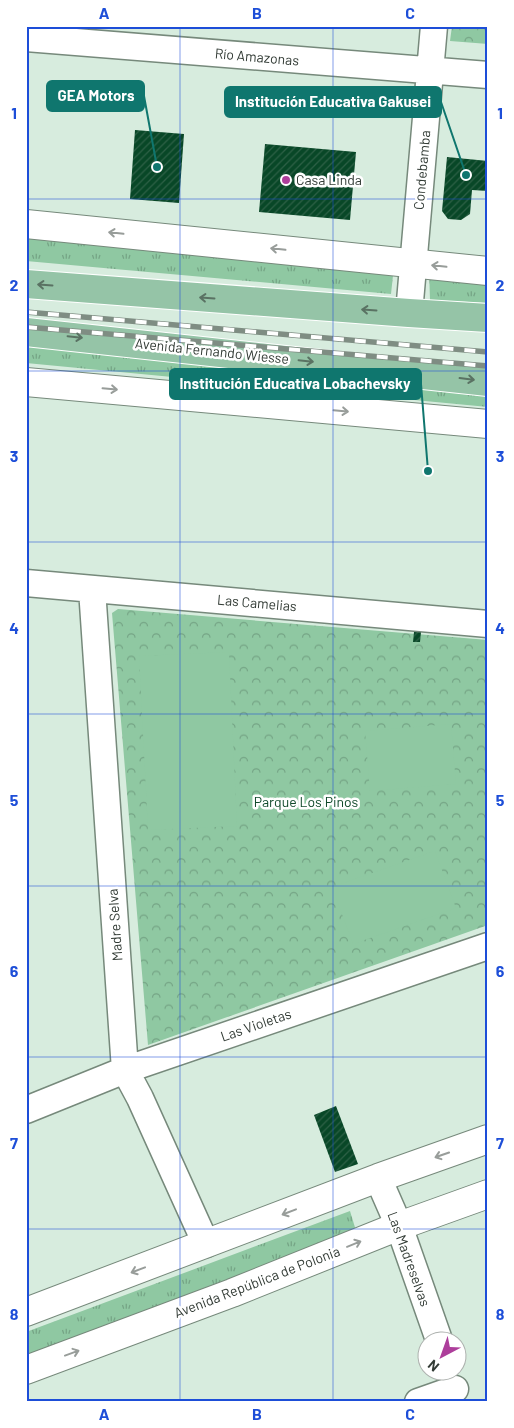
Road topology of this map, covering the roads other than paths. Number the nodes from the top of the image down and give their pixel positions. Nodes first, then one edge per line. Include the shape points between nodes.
1 (434, 26) edge
2 (26, 38) edge
3 (430, 71) junction
4 (488, 75) edge
5 (26, 224) edge
6 (413, 263) junction
7 (488, 271) edge
8 (26, 284) edge
9 (409, 313) junction
10 (488, 318) edge
11 (26, 332) edge
12 (26, 382) edge
13 (488, 382) edge
14 (488, 424) edge
15 (26, 583) edge
16 (92, 589) junction
17 (488, 624) edge
18 (488, 946) edge
19 (125, 1070) junction
20 (26, 1110) edge
21 (488, 1139) edge
22 (378, 1178) junction
23 (488, 1194) edge
24 (399, 1226) junction
25 (206, 1244) junction
26 (26, 1312) edge
27 (435, 1330) edge
28 (26, 1370) edge
29 (455, 1387) edge
30 (418, 1402) edge

1 - 3 street, Condebamba
2 - 3 street, Río Amazonas
3 - 4 street, Río Amazonas
3 - 6 street, Condebamba
6 -> 5 main road
7 -> 6 main road
6 - 9 street, Condebamba
9 -> 8 main road
9 - 10 main road
11 -> 13 main road, Avenida Fernando Wiesse
12 -> 14 main road
15 - 16 street, Las Camelias
16 - 17 street, Las Camelias
16 - 19 street, Madre Selva
18 - 19 street, Las Violetas
19 - 20 street, Las Violetas
19 - 25 street, Madre Selva
21 -> 22 main road
22 - 24 street, Las Madreselvas
22 -> 25 main road
23 - 24 main road, Avenida República de Polonia
24 - 27 street, Las Madreselvas
28 -> 24 main road, Avenida República de Polonia
25 -> 26 main road
29 - 30 street

